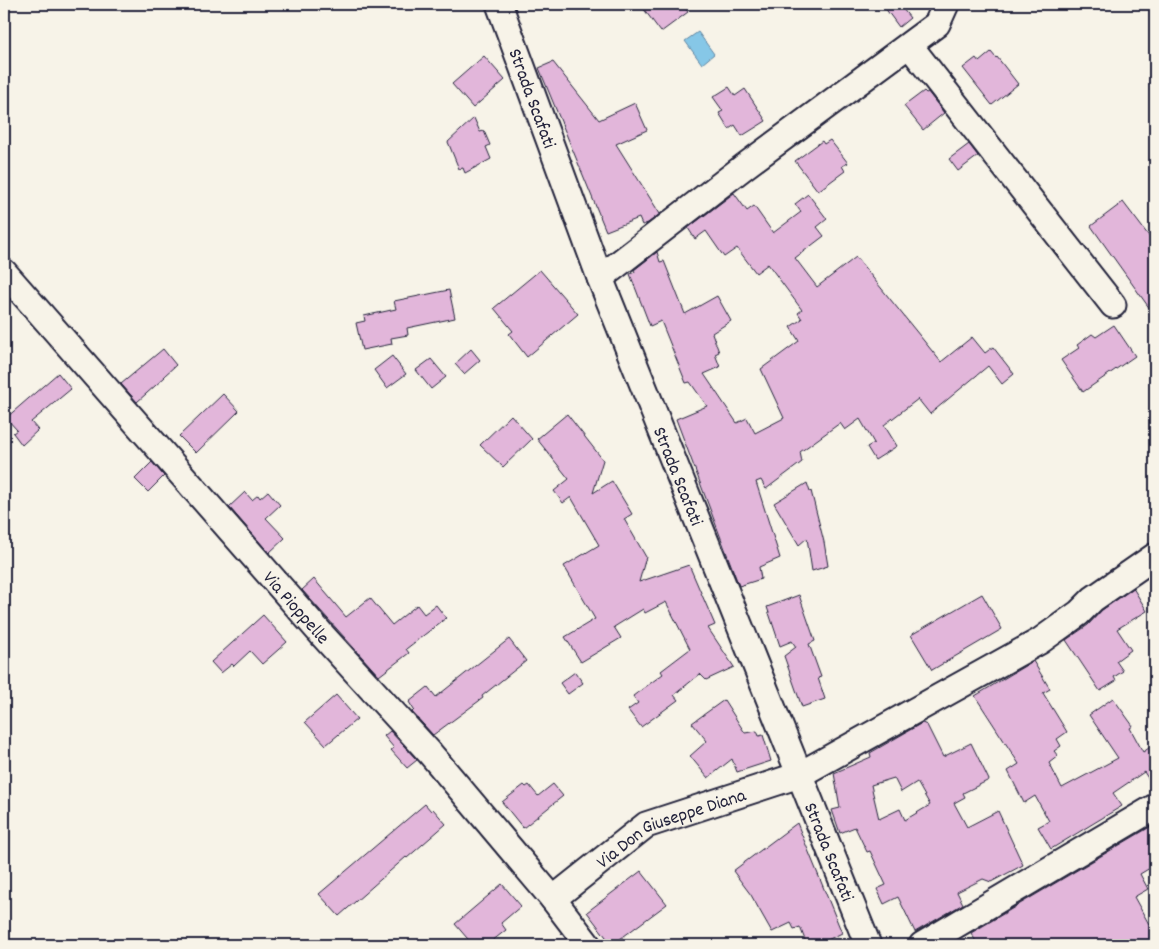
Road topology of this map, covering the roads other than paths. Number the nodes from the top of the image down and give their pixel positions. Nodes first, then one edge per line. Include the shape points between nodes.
1 (499, 4) edge
2 (946, 4) edge
3 (910, 46) junction
4 (4, 272) edge
5 (600, 278) junction
6 (1114, 306) dead end
7 (1155, 556) edge
8 (799, 775) junction
9 (1155, 807) edge
10 (553, 899) junction
11 (588, 945) edge
12 (868, 945) edge
13 (922, 945) edge

1 - 5 street, Strada Scafati
2 - 3 street via 937,24
3 - 5 street via 745,166
3 - 6 street
4 - 10 street, Via Pioppelle via 429,752
5 - 8 street, Strada Scafati
7 - 8 street, Via Don Giuseppe Diana via 1040,641
8 - 10 street, Via Don Giuseppe Diana via 646,825
8 - 12 street, Strada Scafati
9 - 13 street
10 - 11 street, Via Pioppelle

